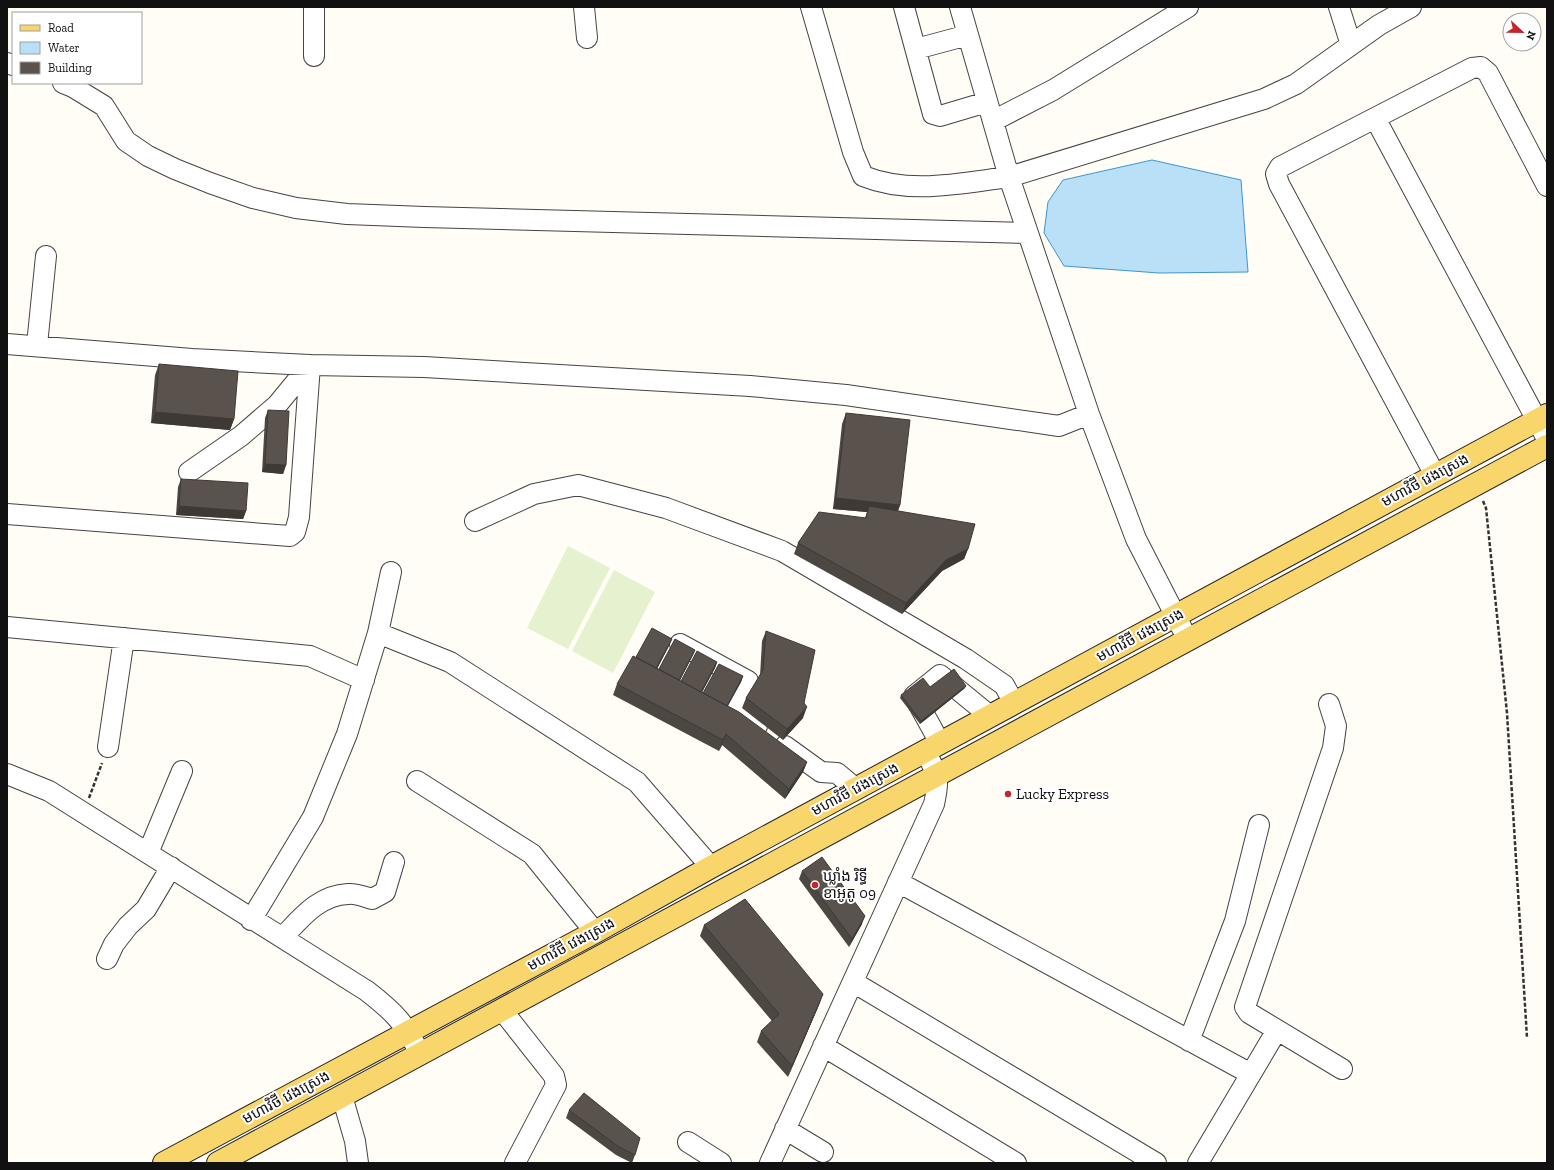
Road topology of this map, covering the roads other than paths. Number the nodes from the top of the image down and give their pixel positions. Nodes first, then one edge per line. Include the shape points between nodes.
1 (314, 7) edge
2 (584, 7) edge
3 (811, 7) edge
4 (904, 7) edge
5 (960, 7) edge
6 (1188, 7) edge
7 (1339, 7) edge
8 (1411, 7) edge
9 (968, 34) junction
10 (587, 38) dead end
11 (1351, 45) junction
12 (916, 49) junction
13 (314, 56) dead end
14 (66, 84) edge
15 (990, 112) junction
16 (1375, 118) junction
17 (1009, 177) junction
18 (1547, 186) edge
19 (1028, 233) junction
20 (46, 256) dead end
21 (7, 344) edge
22 (37, 345) junction
23 (310, 365) junction
24 (1089, 414) junction
25 (1542, 417) edge
26 (1547, 440) edge
27 (1547, 446) edge
28 (190, 472) dead end
29 (1435, 475) junction
30 (7, 514) edge
31 (475, 521) dead end
32 (392, 572) dead end
33 (1176, 615) junction
34 (7, 627) edge
35 (378, 633) junction
36 (124, 638) junction
37 (1188, 640) junction
38 (680, 644) edge
39 (364, 680) junction
40 (1014, 703) junction
41 (1329, 704) dead end
42 (990, 716) junction
43 (108, 747) road end
44 (933, 747) junction
45 (182, 771) dead end
46 (7, 774) edge
47 (938, 774) junction
48 (417, 781) dead end
49 (856, 789) junction
50 (1259, 824) dead end
51 (148, 853) junction
52 (394, 862) dead end
53 (171, 867) junction
54 (711, 867) junction
55 (898, 882) junction
56 (251, 920) junction
57 (595, 932) junction
58 (283, 937) junction
59 (107, 959) dead end
60 (853, 982) junction
61 (502, 1010) junction
62 (409, 1030) junction
63 (1277, 1030) junction
64 (1190, 1040) junction
65 (823, 1046) junction
66 (420, 1054) junction
67 (1342, 1069) dead end
68 (1251, 1074) junction
69 (342, 1096) junction
70 (785, 1129) junction
71 (688, 1142) dead end
72 (823, 1152) dead end
73 (164, 1163) edge
74 (218, 1163) edge
75 (358, 1163) edge
76 (515, 1163) edge
77 (721, 1163) edge
78 (770, 1163) edge
79 (1016, 1163) edge
80 (1156, 1163) edge
81 (1198, 1163) edge

1 - 13 street
2 - 10 street
3 - 17 street via 853,152 863,176 882,183 931,188
4 - 12 street
5 - 9 street
6 - 15 street via 1053,90
7 - 11 street
8 - 11 street
9 - 12 street
9 - 15 street
11 - 17 street via 1296,84 1264,99
12 - 15 street via 933,114 940,116
14 - 19 street via 104,106 126,141 148,156 175,169 253,198 296,208 347,214 424,217
15 - 17 street
16 - 18 street via 1472,68 1481,67 1488,73
16 - 25 street
16 - 29 street via 1280,167 1276,174 1279,184
17 - 19 street
19 - 24 street
20 - 22 street
21 - 22 street
22 - 23 street via 192,359
23 - 24 street via 424,367 750,386 846,395 1059,426
23 - 28 street via 276,405 241,436
23 - 30 street via 299,517 295,532 290,536
24 - 33 street via 1136,539
25 - 26 street
25 - 29 main road, មហាវិថី វេងស្រេង
27 - 37 main road, មហាវិថី វេងស្រេង
29 - 33 main road, មហាវិថី វេងស្រេង
31 - 40 street via 534,494 578,485 666,508 782,551 966,659 1004,685
32 - 35 street
33 - 37 street
33 - 40 main road, មហាវិថី វេងស្រេង
34 - 36 street
35 - 39 street
35 - 54 street via 450,662 637,782
36 - 39 street via 310,656
36 - 43 street
37 - 47 main road, មហាវិថី វេងស្រេង
38 - 49 street via 748,682 736,708 737,712 821,772 837,773
39 - 56 street via 347,734 313,817
40 - 42 main road, មហាវិថី វេងស្រេង
41 - 63 street via 1336,726 1333,748 1245,1007 1249,1013
42 - 44 main road, មហាវិថី វេងស្រេង
42 - 44 street via 940,675 914,696
44 - 47 street
44 - 49 main road, មហាវិថី វេងស្រេង
45 - 51 street
46 - 51 street via 49,791
47 - 55 street via 934,804
47 - 61 main road, មហាវិថី វេងស្រេង
48 - 57 street via 532,854
49 - 54 main road, មហាវិថី វេងស្រេង
50 - 64 street via 1235,921
51 - 53 street
52 - 58 street via 385,892 372,899 348,894 330,898 311,908
53 - 56 street
53 - 59 street via 146,909 128,926 114,944
54 - 57 main road, មហាវិថី វេងស្រេង
55 - 60 street
55 - 64 street
56 - 58 street
57 - 62 main road, មហាវិថី វេងស្រេង
58 - 62 street via 367,991 392,1010
60 - 65 street
60 - 80 street
61 - 66 main road, មហាវិថី វេងស្រេង
61 - 76 street via 554,1076 556,1085
62 - 66 street
62 - 73 main road, មហាវិថី វេងស្រេង
63 - 67 street
63 - 68 street
64 - 68 street
65 - 70 street
65 - 79 street
66 - 69 main road, មហាវិថី វេងស្រេង
68 - 81 street
69 - 74 main road, មហាវិថី វេងស្រេង
69 - 75 street
70 - 72 street
70 - 78 street
71 - 77 street

